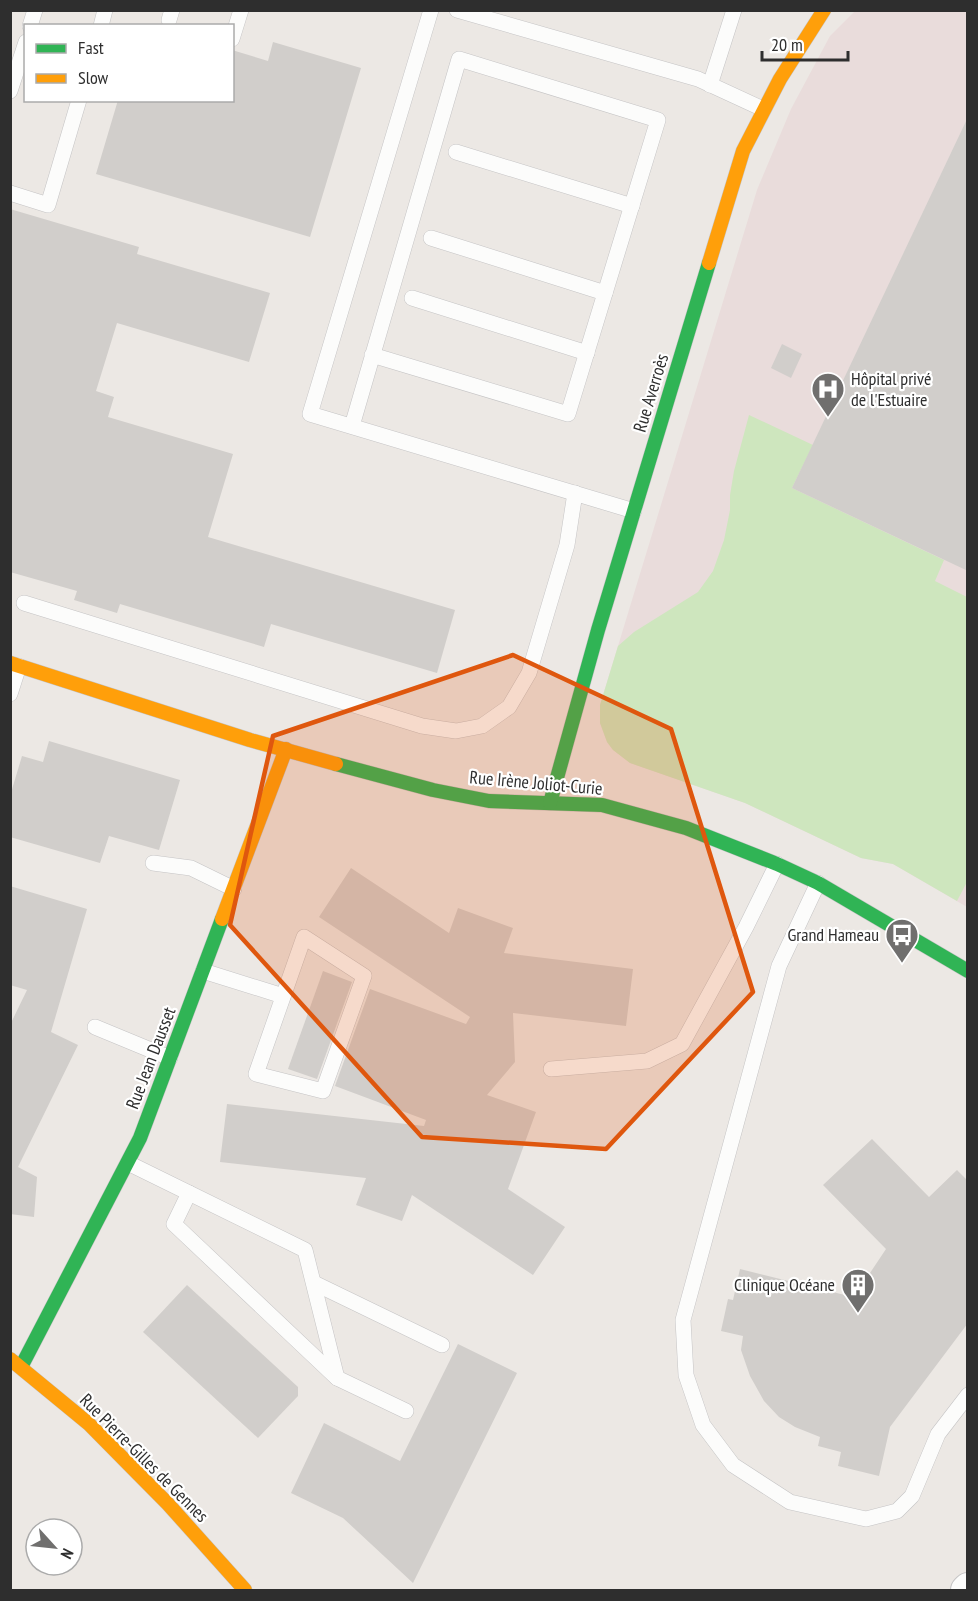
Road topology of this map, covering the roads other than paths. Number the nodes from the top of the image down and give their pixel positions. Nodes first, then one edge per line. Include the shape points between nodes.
1 (241, 10) edge
2 (431, 10) edge
3 (458, 10) edge
4 (734, 10) edge
5 (824, 10) edge
6 (234, 33) edge
7 (24, 48) edge
8 (711, 85) junction
9 (10, 91) edge
10 (78, 102) edge
11 (763, 109) junction
12 (456, 152) dead end
13 (10, 193) edge
14 (632, 206) junction
15 (431, 238) dead end
16 (605, 293) junction
17 (412, 298) dead end
18 (587, 353) junction
19 (372, 355) junction
20 (352, 426) junction
21 (575, 494) junction
22 (634, 511) junction
23 (24, 603) dead end
24 (15, 664) edge
25 (10, 694) edge
26 (286, 749) junction
27 (550, 803) junction
28 (153, 863) dead end
29 (777, 864) junction
30 (818, 884) junction
31 (234, 889) junction
32 (203, 970) junction
33 (968, 971) edge
34 (283, 996) junction
35 (95, 1027) dead end
36 (170, 1058) junction
37 (551, 1070) dead end
38 (128, 1163) junction
39 (189, 1193) junction
40 (314, 1282) junction
41 (442, 1345) dead end
42 (16, 1363) edge
43 (337, 1377) junction
44 (968, 1395) edge
45 (406, 1411) dead end
46 (245, 1590) edge

1 - 6 lane
2 - 20 lane via 310,414
3 - 8 lane
4 - 8 lane
5 - 11 street, Rue Averroès
7 - 9 lane
8 - 11 lane
10 - 13 lane via 48,205
11 - 22 street, Rue Averroès via 743,151
12 - 14 lane
14 - 16 lane
14 - 19 lane via 658,120 459,59
15 - 16 lane
16 - 18 lane
17 - 18 lane
18 - 19 lane via 568,414
19 - 20 lane
20 - 21 lane
21 - 22 lane
21 - 23 lane via 567,545 529,674 509,707 482,726 456,731 422,726
22 - 27 street, Rue Averroès
24 - 25 lane
24 - 26 street, Rue Irène Joliot-Curie
26 - 27 street, Rue Irène Joliot-Curie via 433,790 489,801
26 - 31 street, Rue Jean Dausset
27 - 29 street, Rue Irène Joliot-Curie via 602,805 628,811 686,828
28 - 31 lane via 191,867
29 - 30 street, Rue Irène Joliot-Curie
29 - 37 lane via 682,1044 647,1061
30 - 33 street, Rue Irène Joliot-Curie
30 - 44 lane via 779,966 683,1320 686,1376 703,1425 733,1465 790,1502 866,1519 897,1511 912,1496 938,1434
31 - 32 street, Rue Jean Dausset
32 - 34 lane
32 - 36 street, Rue Jean Dausset
34 - 34 lane via 256,1074 323,1090 364,976 304,937
35 - 36 lane
36 - 38 street, Rue Jean Dausset
38 - 39 lane
38 - 42 street, Rue Jean Dausset
39 - 40 lane via 305,1250
39 - 43 lane via 174,1224
40 - 41 lane
40 - 43 lane
42 - 46 street, Rue Pierre-Gilles de Gennes via 89,1424
43 - 45 lane

